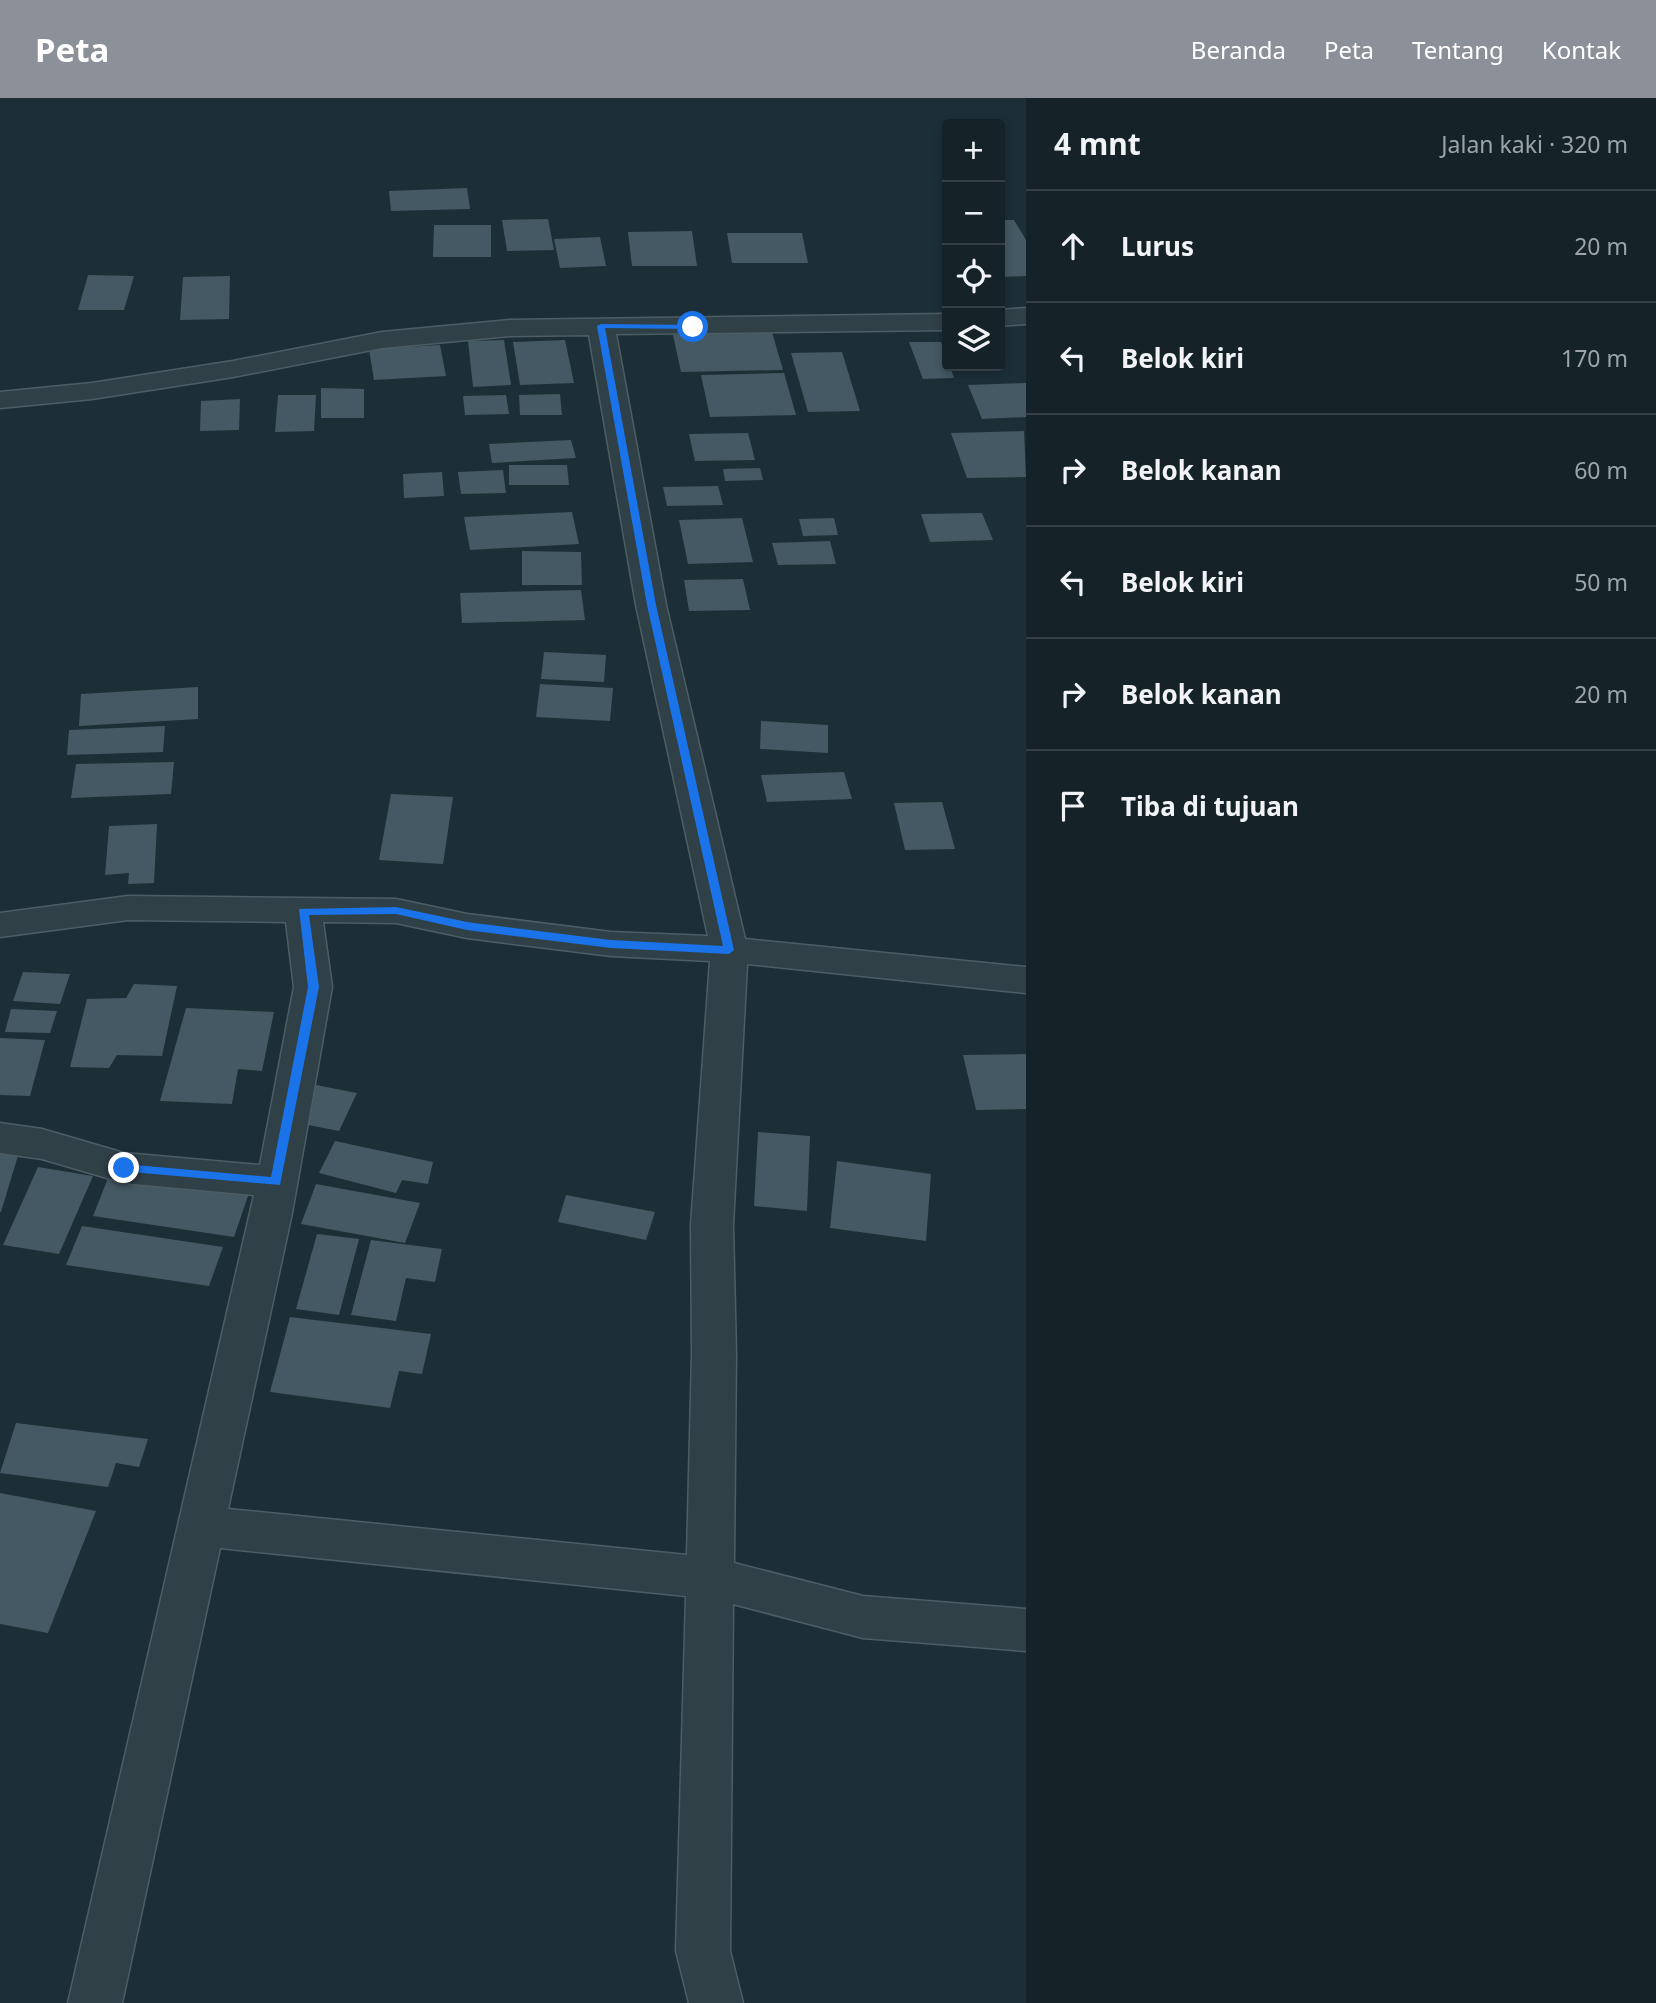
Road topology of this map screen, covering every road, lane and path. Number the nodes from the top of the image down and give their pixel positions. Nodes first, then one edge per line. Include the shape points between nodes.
1 (1026, 316) edge
2 (1005, 318) edge
3 (942, 322) edge
4 (601, 326) junction
5 (0, 400) edge
6 (303, 911) junction
7 (0, 925) edge
8 (729, 950) junction
9 (1026, 980) edge
10 (0, 1138) edge
11 (276, 1182) junction
12 (200, 1526) junction
13 (711, 1578) junction
14 (1026, 1630) edge
15 (95, 2003) edge
16 (716, 2003) edge

1 - 2 street
3 - 4 street
4 - 5 street via 510,328 382,340 233,369
4 - 8 street via 651,605
6 - 7 street via 128,908
6 - 8 street via 396,911 467,926 611,944
6 - 11 street via 313,987
8 - 9 street
8 - 13 street via 712,1225
10 - 11 street via 43,1144 124,1168
11 - 12 street
12 - 13 street
12 - 15 street
13 - 14 street via 863,1616
13 - 16 street via 703,1951

